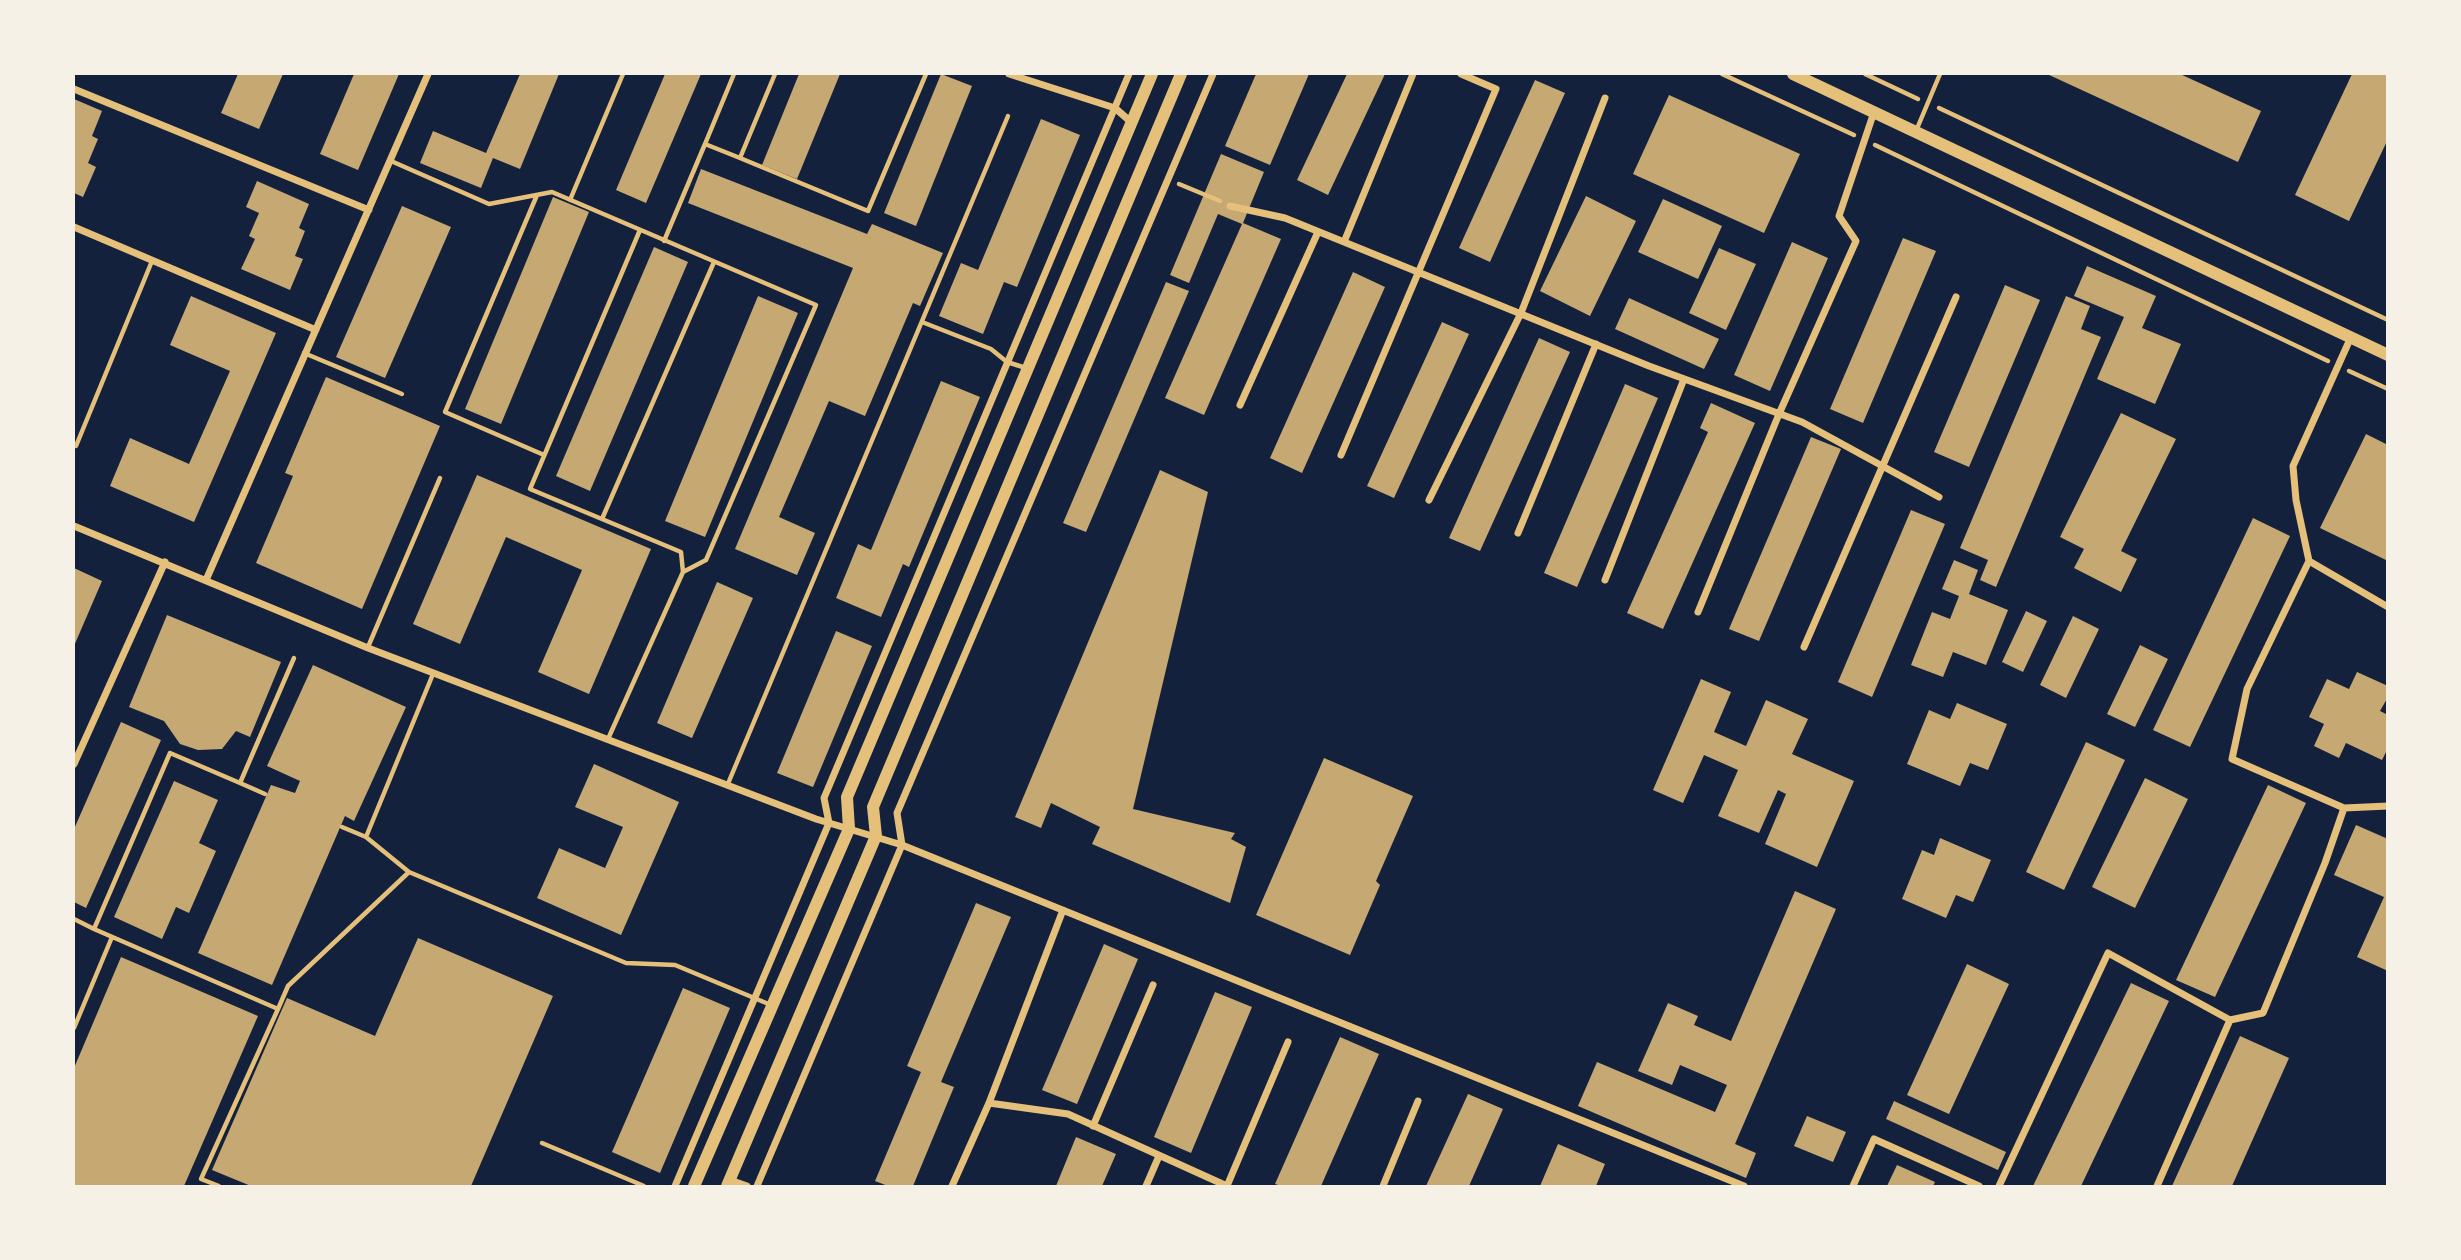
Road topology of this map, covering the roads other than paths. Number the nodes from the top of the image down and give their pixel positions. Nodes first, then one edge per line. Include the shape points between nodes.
1 (428, 74) edge
2 (623, 74) edge
3 (734, 74) edge
4 (775, 74) edge
5 (926, 74) edge
6 (1009, 74) edge
7 (1129, 74) edge
8 (1152, 74) edge
9 (1181, 74) edge
10 (1213, 74) edge
11 (1413, 74) edge
12 (1461, 74) edge
13 (1793, 74) edge
14 (1940, 74) edge
15 (74, 89) edge
16 (1605, 98) dead end
17 (1115, 108) junction
18 (1874, 112) junction
19 (1008, 116) dead end
20 (1131, 122) junction
21 (1916, 131) junction
22 (705, 144) junction
23 (740, 158) junction
24 (391, 161) junction
25 (537, 195) junction
26 (570, 200) junction
27 (1230, 206) road end
28 (369, 210) junction
29 (74, 227) edge
30 (640, 230) junction
31 (1318, 232) junction
32 (664, 240) junction
33 (1344, 242) junction
34 (152, 261) junction
35 (714, 262) junction
36 (1420, 272) junction
37 (1956, 297) dead end
38 (1521, 313) junction
39 (922, 322) junction
40 (316, 331) junction
41 (2351, 338) junction
42 (1596, 344) junction
43 (303, 353) junction
44 (2388, 355) edge
45 (1007, 362) junction
46 (1027, 369) junction
47 (1684, 379) junction
48 (402, 394) dead end
49 (1240, 405) dead end
50 (1779, 414) junction
51 (76, 446) dead end
52 (544, 455) junction
53 (1341, 455) dead end
54 (1882, 466) junction
55 (440, 478) dead end
56 (1939, 497) dead end
57 (1429, 500) dead end
58 (602, 519) junction
59 (74, 526) edge
60 (1518, 533) dead end
61 (2309, 561) junction
62 (164, 562) junction
63 (683, 572) junction
64 (206, 580) junction
65 (1605, 580) dead end
66 (2388, 607) edge
67 (1698, 612) dead end
68 (1804, 647) dead end
69 (368, 648) junction
70 (294, 658) dead end
71 (433, 673) junction
72 (608, 739) junction
73 (74, 764) edge
74 (240, 783) junction
75 (727, 786) junction
76 (265, 794) dead end
77 (2388, 806) edge
78 (2344, 808) junction
79 (830, 823) junction
80 (342, 827) dead end
81 (849, 829) junction
82 (876, 836) junction
83 (366, 837) junction
84 (902, 845) junction
85 (409, 872) junction
86 (1063, 910) junction
87 (74, 919) edge
88 (94, 929) junction
89 (112, 937) junction
90 (1153, 985) dead end
91 (753, 997) junction
92 (771, 1006) junction
93 (278, 1009) junction
94 (2230, 1020) junction
95 (74, 1028) edge
96 (1289, 1042) dead end
97 (1418, 1101) dead end
98 (989, 1103) junction
99 (1093, 1126) junction
100 (1159, 1156) junction
101 (201, 1179) junction
102 (729, 1183) edge
103 (198, 1186) edge
104 (219, 1186) edge
105 (676, 1186) edge
106 (694, 1186) edge
107 (747, 1186) edge
108 (757, 1186) edge
109 (952, 1186) edge
110 (1146, 1186) edge
111 (1227, 1186) edge
112 (1383, 1186) edge
113 (1744, 1186) edge
114 (1853, 1186) edge
115 (1979, 1186) edge
116 (1999, 1186) edge
117 (2157, 1186) edge

1 - 24 street
2 - 26 lane
3 - 22 lane
4 - 23 lane
5 - 23 lane via 868,211
6 - 17 street
7 - 17 street
8 - 20 street
9 - 82 street via 873,807
10 - 84 street via 897,813
11 - 33 street
12 - 36 street via 1496,89
13 - 18 street
14 - 21 lane
15 - 28 street
16 - 38 street
17 - 20 street
17 - 45 street
18 - 21 street
18 - 50 street via 1839,216 1856,241
19 - 39 lane
20 - 46 street
21 - 41 street
22 - 23 lane
22 - 32 lane
24 - 25 lane via 489,204
24 - 28 street
25 - 26 lane via 552,192
25 - 52 lane via 445,412
26 - 30 lane
27 - 31 street via 1285,218
28 - 40 street
29 - 34 street
30 - 32 lane
30 - 52 lane
31 - 33 street
31 - 49 street
32 - 35 lane
33 - 36 street
34 - 40 street
34 - 51 lane
35 - 58 lane
35 - 63 lane via 816,305 706,560
36 - 38 street
36 - 53 street
37 - 54 street
38 - 42 street
38 - 57 street
39 - 45 lane via 991,349
39 - 75 lane
40 - 43 street
41 - 44 street
41 - 61 street via 2293,466
42 - 47 street
42 - 60 street
43 - 48 lane
43 - 64 street
45 - 46 lane
45 - 79 street via 824,798
46 - 81 street via 846,797
47 - 50 street
47 - 65 street
50 - 54 street
50 - 67 street
52 - 58 lane via 530,489
54 - 56 street
54 - 68 street
55 - 69 lane
58 - 63 lane via 681,552
59 - 62 street
61 - 66 street
61 - 78 street via 2247,689 2232,760
62 - 64 street
62 - 73 street
63 - 72 lane
64 - 69 street
69 - 71 street
70 - 74 lane
71 - 72 street
71 - 83 lane
72 - 75 street
74 - 76 lane
74 - 88 lane via 170,753
75 - 79 street
77 - 78 street
78 - 94 street via 2263,1013
79 - 81 street
79 - 91 street
80 - 83 lane
81 - 82 street
81 - 92 street
82 - 84 street
82 - 102 street
83 - 85 lane
84 - 86 street
84 - 108 street
85 - 91 lane via 626,963 676,965
85 - 93 lane via 288,986
86 - 98 street
86 - 113 street
87 - 88 lane
88 - 89 lane
89 - 93 lane
89 - 95 lane
90 - 99 street
91 - 92 lane
91 - 105 street
92 - 106 street
93 - 101 lane
94 - 116 street via 2108,953
94 - 117 street
96 - 111 street
97 - 112 street
98 - 99 street via 1068,1114
98 - 109 street
99 - 100 street
100 - 110 street
100 - 111 street
101 - 103 lane
101 - 104 lane
102 - 107 street
114 - 115 street via 1874,1139

